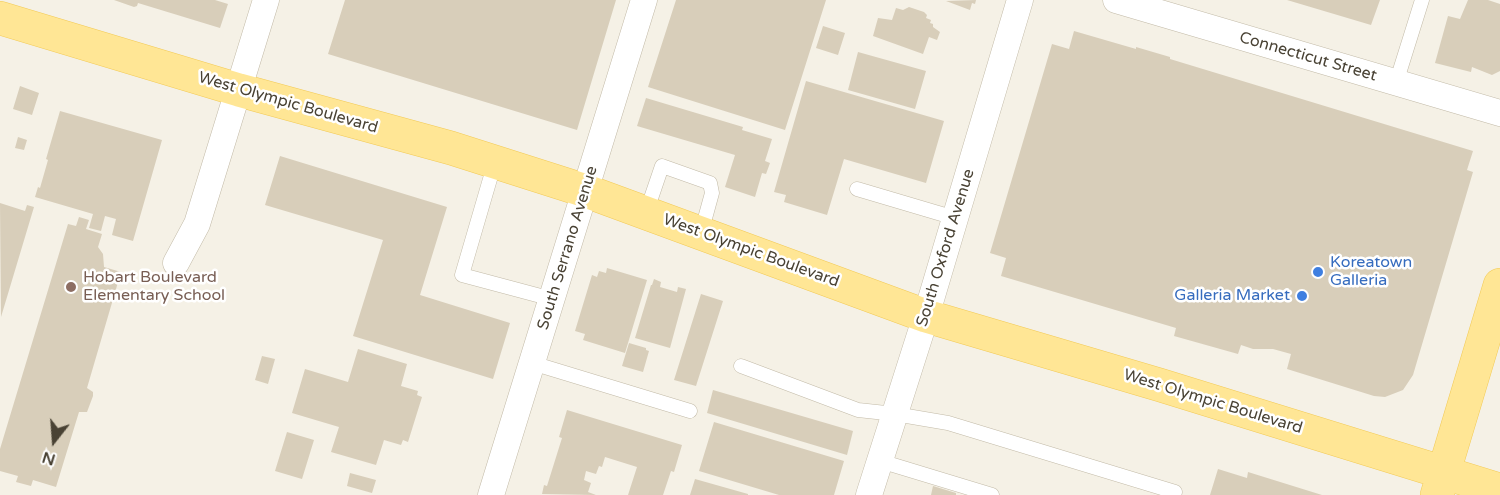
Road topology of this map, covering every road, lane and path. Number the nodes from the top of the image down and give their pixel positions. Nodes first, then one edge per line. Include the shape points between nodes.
1 (266, 0) edge
2 (644, 0) edge
3 (1020, 0) edge
4 (1116, 0) edge
5 (1422, 0) edge
6 (0, 18) edge
7 (1396, 83) junction
8 (239, 90) junction
9 (1500, 113) edge
10 (495, 162) junction
11 (857, 189) dead end
12 (586, 191) junction
13 (646, 213) junction
14 (955, 218) junction
15 (701, 233) junction
16 (176, 263) dead end
17 (1500, 285) edge
18 (552, 299) junction
19 (926, 316) junction
20 (532, 363) junction
21 (741, 366) dead end
22 (690, 411) dead end
23 (895, 414) junction
24 (880, 461) junction
25 (1441, 484) edge
26 (1500, 490) edge
27 (1175, 492) dead end
28 (492, 495) edge
29 (869, 495) edge
30 (992, 495) edge

1 - 8 street
2 - 12 street, South Serrano Avenue
3 - 14 street, South Oxford Avenue
4 - 7 street, Connecticut Street
5 - 7 lane
6 - 8 main road, West Olympic Boulevard
7 - 9 street, Connecticut Street
8 - 10 main road, West Olympic Boulevard
8 - 16 street via 197,224
10 - 12 main road, West Olympic Boulevard
10 - 18 lane via 462,275
11 - 14 lane
12 - 13 main road, West Olympic Boulevard
12 - 18 street, South Serrano Avenue
13 - 15 main road, West Olympic Boulevard
13 - 15 lane via 662,166 710,183 712,193
14 - 19 street, South Oxford Avenue
15 - 19 main road, West Olympic Boulevard
17 - 25 main road
18 - 20 street, South Serrano Avenue
19 - 23 street, South Oxford Avenue
19 - 25 main road, West Olympic Boulevard via 1160,385
20 - 22 lane
20 - 28 street, South Serrano Avenue
21 - 23 lane via 858,410
23 - 24 street, South Oxford Avenue
23 - 27 lane via 948,423
24 - 29 street, South Oxford Avenue
24 - 30 lane
25 - 26 main road, West Olympic Boulevard

